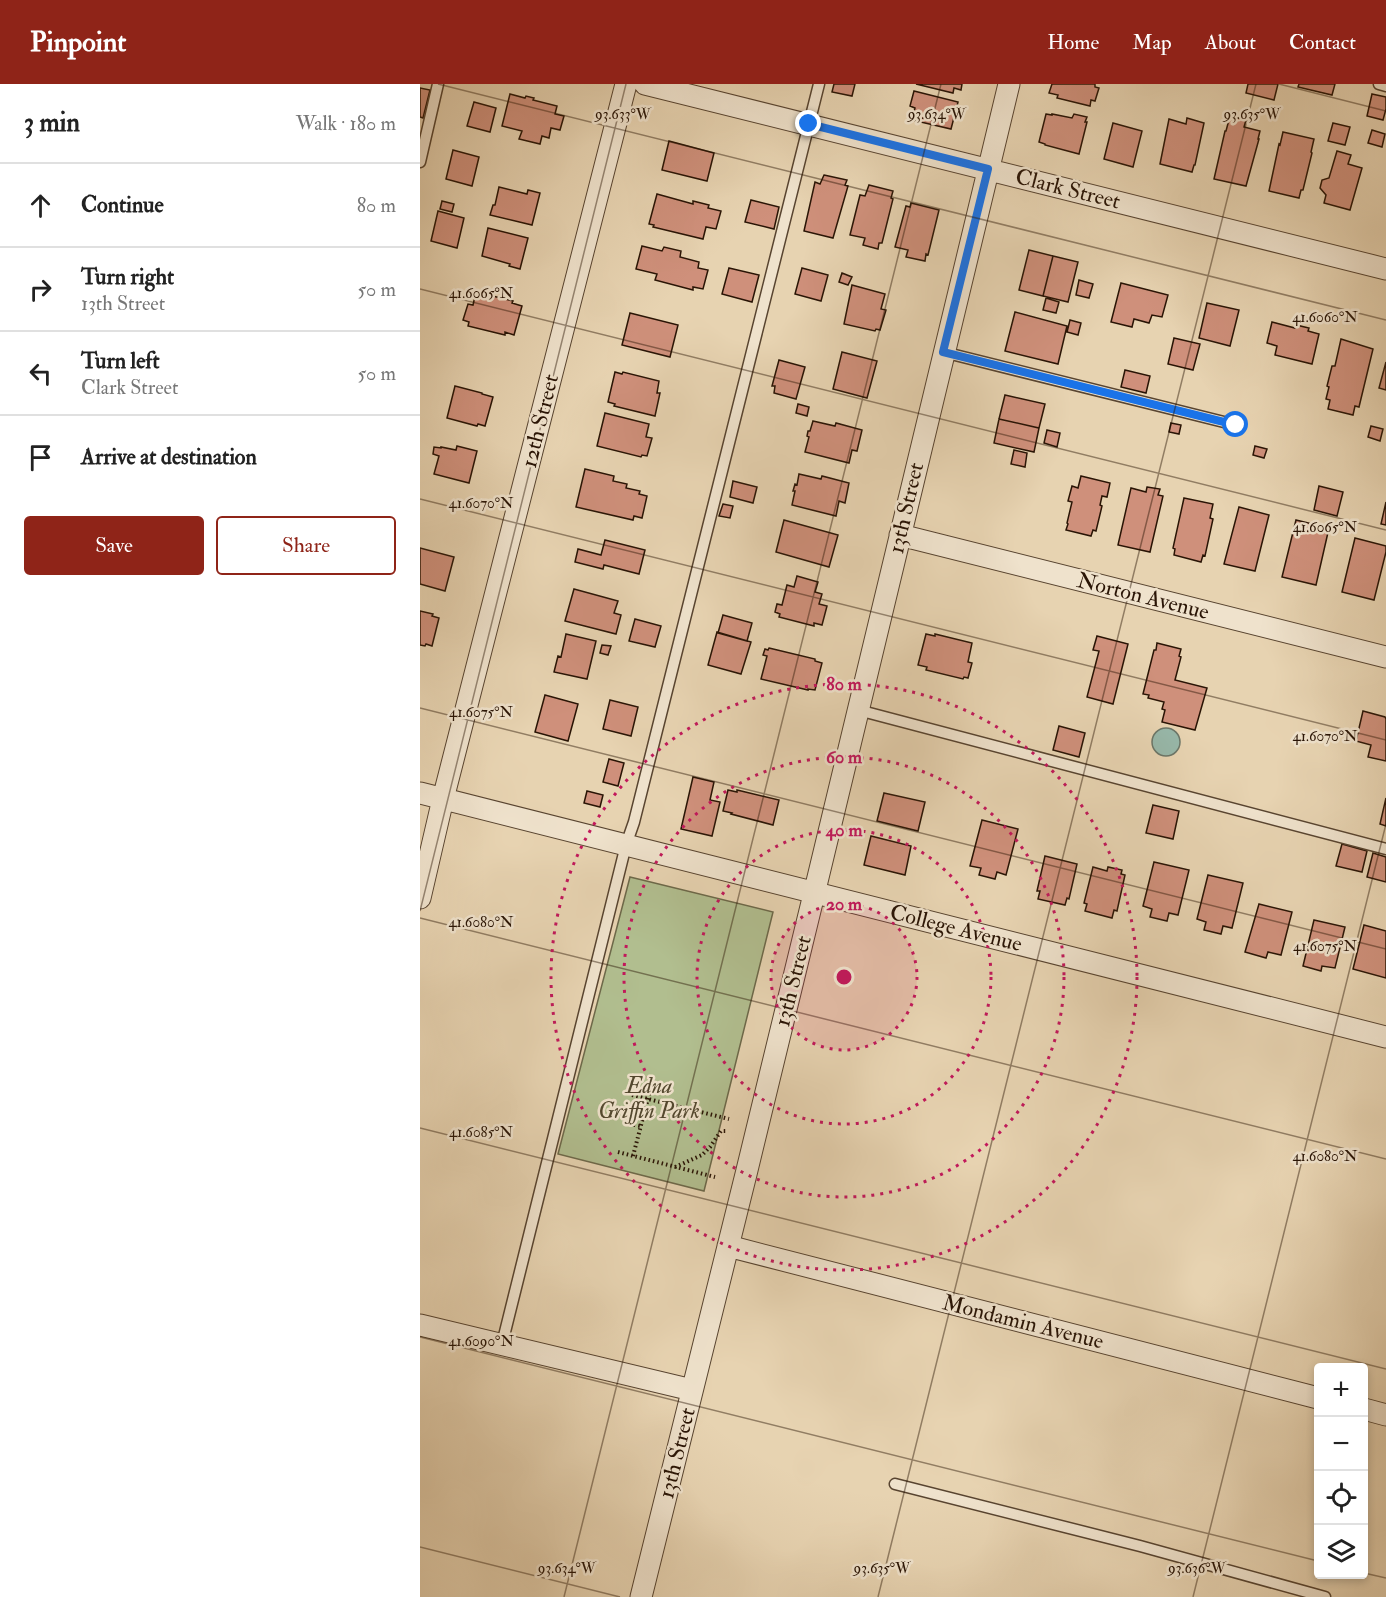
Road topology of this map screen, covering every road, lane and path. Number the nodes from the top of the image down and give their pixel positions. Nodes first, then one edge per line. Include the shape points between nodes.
1 (438, 84) edge
2 (626, 84) edge
3 (645, 84) edge
4 (819, 84) edge
5 (1009, 84) edge
6 (1379, 84) edge
7 (1386, 86) edge
8 (809, 124) junction
9 (420, 162) edge
10 (988, 169) junction
11 (1386, 269) edge
12 (943, 352) junction
13 (1236, 425) dead end
14 (900, 535) junction
15 (1386, 657) edge
16 (858, 710) junction
17 (420, 793) edge
18 (443, 799) junction
19 (626, 845) junction
20 (1386, 849) edge
21 (814, 892) junction
22 (420, 898) edge
23 (1386, 1037) edge
24 (651, 1087) dead end
25 (632, 1095) dead end
26 (648, 1099) junction
27 (729, 1119) dead end
28 (625, 1123) dead end
29 (640, 1126) junction
30 (726, 1131) dead end
31 (618, 1152) dead end
32 (633, 1156) junction
33 (675, 1167) junction
34 (715, 1177) dead end
35 (728, 1246) junction
36 (420, 1325) edge
37 (502, 1344) junction
38 (692, 1390) junction
39 (1314, 1397) edge
40 (1368, 1410) edge
41 (1386, 1415) edge
42 (895, 1484) dead end
43 (641, 1597) edge
44 (1325, 1597) edge

1 - 9 lane
2 - 18 street, 12th Street
3 - 8 street, Clark Street
4 - 8 lane
5 - 10 street, 13th Street
6 - 7 lane
8 - 10 street, Clark Street
8 - 19 lane
10 - 11 street, Clark Street
10 - 12 street, 13th Street
12 - 13 lane
12 - 14 street, 13th Street
14 - 15 street, Norton Avenue
14 - 16 street, 13th Street
16 - 20 lane
16 - 21 street, 13th Street
17 - 18 street, College Avenue
18 - 19 street, College Avenue
18 - 22 street, 12th Street
19 - 21 street, College Avenue
19 - 37 lane
21 - 23 street, College Avenue
21 - 35 street, 13th Street
24 - 26 path
25 - 26 path
26 - 27 path
26 - 29 path
28 - 29 path
29 - 32 path
30 - 33 path via 721,1131 702,1155
31 - 32 path
32 - 33 path
33 - 34 path
35 - 38 street, 13th Street
35 - 39 street, Mondamin Avenue
36 - 37 street
37 - 38 street
38 - 43 street, 13th Street
40 - 41 street
42 - 44 lane

